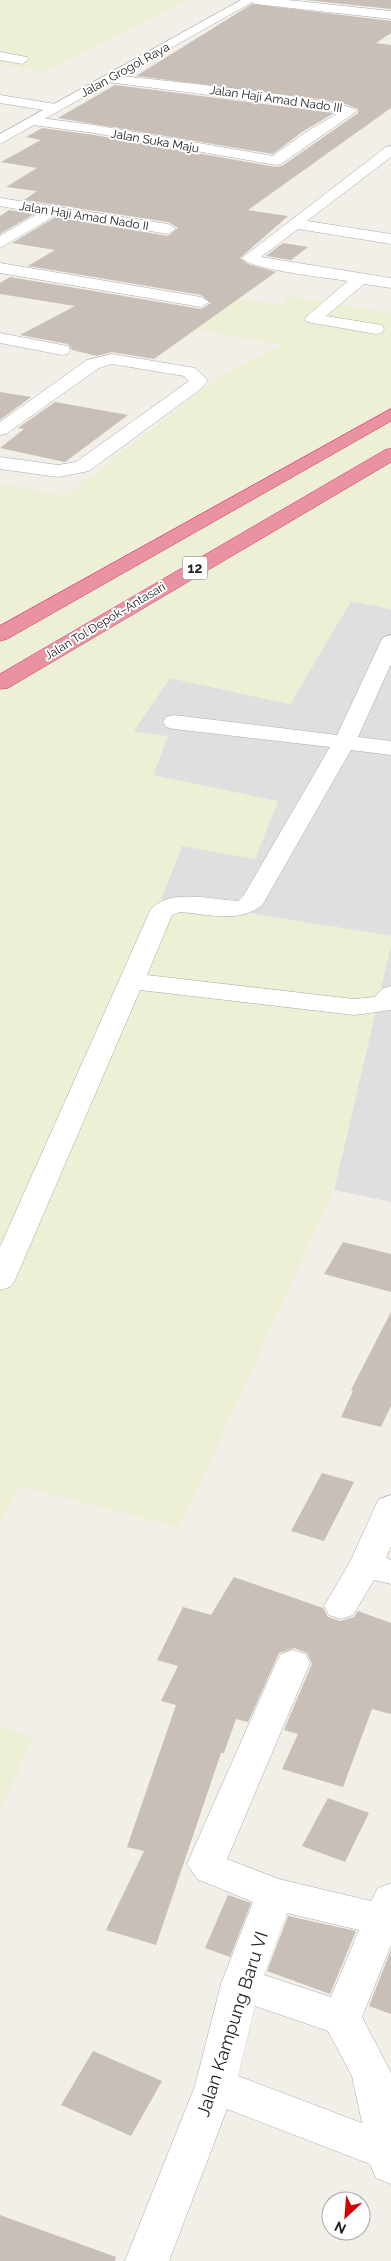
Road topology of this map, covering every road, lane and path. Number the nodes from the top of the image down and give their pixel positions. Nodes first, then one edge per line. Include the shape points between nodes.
1 (250, 0) edge
2 (255, 0) edge
3 (391, 15) edge
4 (0, 56) edge
5 (22, 60) dead end
6 (113, 79) junction
7 (0, 99) edge
8 (56, 108) junction
9 (34, 121) junction
10 (0, 140) edge
11 (391, 150) edge
12 (276, 161) joint
13 (0, 202) edge
14 (54, 210) junction
15 (296, 224) junction
16 (168, 229) dead end
17 (391, 239) edge
18 (0, 243) edge
19 (0, 268) edge
20 (360, 278) junction
21 (391, 283) edge
22 (200, 302) dead end
23 (376, 329) dead end
24 (0, 338) edge
25 (62, 350) dead end
26 (391, 414) edge
27 (0, 430) edge
28 (391, 454) edge
29 (0, 463) edge
30 (0, 635) edge
31 (391, 641) edge
32 (0, 683) edge
33 (174, 722) dead end
34 (344, 742) junction
35 (391, 748) edge
36 (131, 981) junction
37 (391, 994) edge
38 (0, 1280) edge
39 (391, 1507) edge
40 (378, 1568) edge
41 (341, 1606) dead end
42 (293, 1663) dead end
43 (275, 1894) junction
44 (387, 1909) edge
45 (241, 1984) junction
46 (342, 2018) junction
47 (215, 2086) junction
48 (388, 2158) edge
49 (147, 2261) edge

1 - 6 street, Jalan Grogol Raya
2 - 3 street
4 - 5 street
6 - 8 street, Jalan Grogol Raya
6 - 12 street, Jalan Haji Amad Nado III via 350,111
7 - 8 street
8 - 9 street, Jalan Grogol Raya
9 - 10 street, Jalan Grogol Raya
9 - 12 street, Jalan Suka Maju
11 - 15 street
13 - 14 street, Jalan Haji Amad Nado II
14 - 16 street, Jalan Haji Amad Nado II
14 - 18 street
15 - 17 street
15 - 20 street via 250,258 263,263
19 - 22 street
20 - 21 street
20 - 23 street via 313,319
24 - 25 street
26 - 30 highway, 12
27 - 29 street via 102,360 189,372 199,380 82,467 58,471
28 - 32 highway, Jalan Tol Depok–Antasari / 12
31 - 34 street
33 - 34 street
34 - 35 street
34 - 36 street via 250,904 240,908 177,904 165,908
36 - 37 street via 354,1007 384,1004
36 - 38 street
39 - 40 street
40 - 41 street
42 - 43 street via 206,1864
43 - 44 street
43 - 45 street, Jalan Kampung Baru VI
44 - 46 street
45 - 46 street
45 - 47 street, Jalan Kampung Baru VI
46 - 48 street via 364,2058 378,2094
47 - 48 street
47 - 49 street, Jalan Kampung Baru VI

